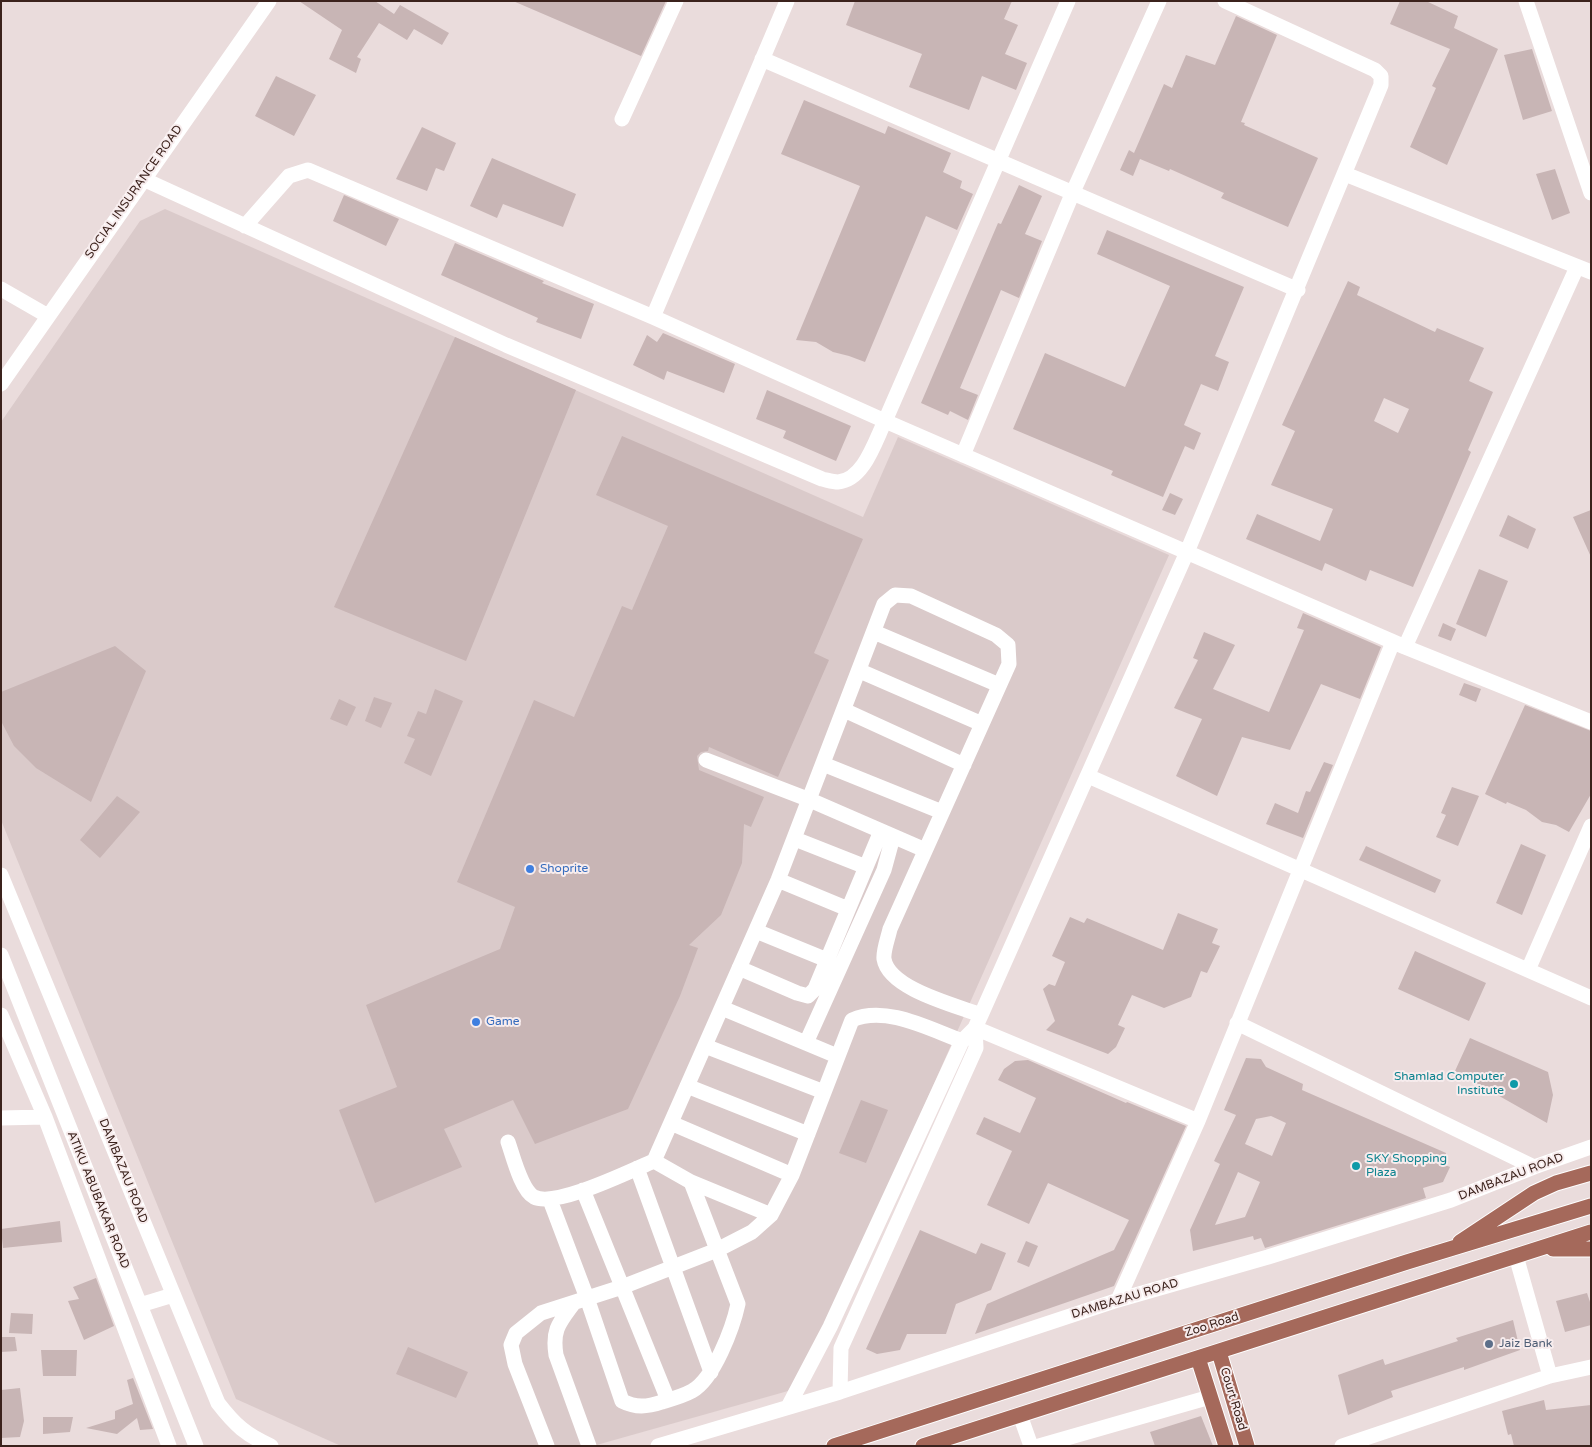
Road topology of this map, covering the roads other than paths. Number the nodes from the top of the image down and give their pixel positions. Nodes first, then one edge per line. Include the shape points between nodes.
1 (269, 1) edge
2 (676, 1) edge
3 (787, 1) edge
4 (1068, 1) edge
5 (1159, 1) edge
6 (1225, 1) edge
7 (1526, 1) edge
8 (762, 59) junction
9 (622, 118) dead end
10 (998, 162) junction
11 (1345, 174) junction
12 (142, 179) junction
13 (1073, 192) junction
14 (1591, 193) edge
15 (244, 226) junction
16 (1584, 269) edge
17 (1, 289) edge
18 (1298, 290) junction
19 (48, 316) junction
20 (653, 318) junction
21 (1, 384) edge
22 (885, 421) junction
23 (963, 455) junction
24 (1187, 552) junction
25 (874, 632) junction
26 (1399, 644) junction
27 (860, 671) junction
28 (999, 685) junction
29 (844, 710) junction
30 (1591, 722) edge
31 (982, 724) junction
32 (706, 760) dead end
33 (823, 764) junction
34 (964, 765) junction
35 (1088, 776) junction
36 (810, 800) junction
37 (942, 812) junction
38 (1591, 826) edge
39 (887, 834) junction
40 (795, 840) junction
41 (926, 850) junction
42 (866, 867) junction
43 (1300, 870) junction
44 (1, 874) edge
45 (778, 880) junction
46 (1, 906) edge
47 (848, 909) junction
48 (17, 913) junction
49 (756, 931) junction
50 (1, 955) edge
51 (827, 960) junction
52 (739, 968) junction
53 (1528, 970) junction
54 (1591, 998) edge
55 (722, 1008) junction
56 (1, 1015) edge
57 (978, 1021) junction
58 (1237, 1023) junction
59 (962, 1041) junction
60 (806, 1043) junction
61 (705, 1046) junction
62 (837, 1056) junction
63 (687, 1086) junction
64 (824, 1092) junction
65 (45, 1117) junction
66 (1, 1118) edge
67 (1198, 1121) junction
68 (671, 1123) junction
69 (808, 1134) junction
70 (508, 1142) dead end
71 (1591, 1148) edge
72 (654, 1162) junction
73 (1534, 1167) junction
74 (637, 1168) junction
75 (1591, 1173) edge
76 (792, 1176) junction
77 (691, 1182) junction
78 (583, 1190) junction
79 (550, 1200) junction
80 (1591, 1206) edge
81 (771, 1215) junction
82 (1591, 1232) edge
83 (1591, 1249) edge
84 (717, 1250) junction
85 (1448, 1250) junction
86 (1536, 1250) junction
87 (1516, 1256) junction
88 (672, 1269) junction
89 (622, 1287) junction
90 (174, 1295) junction
91 (1118, 1300) junction
92 (580, 1301) junction
93 (140, 1305) junction
94 (1219, 1352) junction
95 (1198, 1358) junction
96 (1591, 1367) edge
97 (711, 1372) junction
98 (1550, 1376) junction
99 (840, 1392) junction
100 (1210, 1397) junction
101 (668, 1400) junction
102 (788, 1407) junction
103 (1020, 1415) junction
104 (169, 1446) edge
105 (196, 1446) edge
106 (271, 1446) edge
107 (547, 1446) edge
108 (589, 1446) edge
109 (658, 1446) edge
110 (834, 1446) edge
111 (923, 1446) edge
112 (1031, 1446) edge
113 (1039, 1446) edge
114 (1226, 1446) edge
115 (1247, 1446) edge
116 (1342, 1446) edge

1 - 12 street, SOCIAL INSURANCE ROAD
2 - 9 street
3 - 8 street
4 - 10 street
5 - 13 street
6 - 11 street via 1375,70 1381,76 1382,85
7 - 14 street
8 - 10 street
8 - 20 street
10 - 13 street
10 - 22 street
11 - 16 street
11 - 18 street
12 - 15 street
12 - 19 street, SOCIAL INSURANCE ROAD
13 - 18 street
13 - 23 street
15 - 20 street via 289,176 308,170
15 - 22 street via 506,345 822,480 838,482 851,478 861,468
16 - 26 street
17 - 19 street
18 - 24 street
19 - 21 street, SOCIAL INSURANCE ROAD
20 - 22 street
22 - 23 street
23 - 24 street
24 - 26 street
24 - 35 street
25 - 27 street
25 - 28 street
25 - 28 street via 884,604 895,595 911,596 996,635 1008,646 1009,664
26 - 30 street
26 - 43 street
27 - 29 street
27 - 31 street
28 - 31 street
29 - 33 street
29 - 34 street
31 - 34 street
32 - 36 street
33 - 36 street
33 - 37 street
34 - 37 street
35 - 43 street
35 - 57 street
36 - 39 street
36 - 40 street
37 - 41 street
38 - 53 street
39 - 41 street
39 - 42 street
39 - 60 street via 884,870
40 - 42 street
40 - 45 street
41 - 57 street via 890,929 884,957 888,972 901,983
42 - 47 street
43 - 53 street
43 - 58 street
44 - 48 street, DAMBAZAU ROAD
45 - 47 street
45 - 49 street
46 - 48 street
47 - 51 street
48 - 90 street, DAMBAZAU ROAD
49 - 51 street
49 - 52 street
50 - 93 street, ATIKU ABUBAKAR ROAD
51 - 52 street via 815,989 808,996
52 - 55 street
53 - 54 street
55 - 60 street
55 - 61 street
56 - 65 street
57 - 59 street
57 - 67 street
57 - 99 street via 976,1048 841,1348
58 - 67 street
58 - 73 street
59 - 62 street via 883,1014 864,1014 852,1020
59 - 102 street via 830,1327
60 - 62 street
61 - 63 street
61 - 64 street
62 - 64 street
63 - 68 street
63 - 69 street
64 - 69 street
65 - 66 street
65 - 104 street
67 - 91 street
68 - 72 street
68 - 76 street
69 - 76 street
70 - 79 street via 525,1188 534,1197
71 - 73 street, DAMBAZAU ROAD
72 - 74 street
72 - 77 street
73 - 91 street, DAMBAZAU ROAD via 1432,1206
74 - 78 street
74 - 88 street
75 - 85 main road via 1556,1183 1534,1194
76 - 81 street
77 - 81 street
77 - 84 street
78 - 79 street
78 - 89 street
79 - 92 street
80 - 85 main road, Zoo Road
81 - 84 street via 752,1232
82 - 86 main road
83 - 86 main road
84 - 88 street
84 - 97 street via 738,1304 735,1319
85 - 110 main road, Zoo Road
86 - 87 main road
87 - 94 main road
87 - 98 street
88 - 89 street
88 - 97 street
89 - 92 street
89 - 101 street
90 - 93 street
90 - 106 street, DAMBAZAU ROAD via 218,1404 248,1435
91 - 99 street, DAMBAZAU ROAD
92 - 101 street via 622,1401 648,1407
92 - 107 street via 541,1313 516,1333 511,1345 515,1364
92 - 108 street via 558,1324 553,1340
93 - 105 street, ATIKU ABUBAKAR ROAD
94 - 95 main road
94 - 115 main road, Court Road
95 - 100 main road, Court Road
95 - 103 main road
96 - 98 street
97 - 101 street via 693,1391
98 - 116 street
99 - 102 street, DAMBAZAU ROAD
100 - 113 street
100 - 114 main road, Court Road
102 - 109 street, DAMBAZAU ROAD
103 - 111 main road
103 - 112 street

